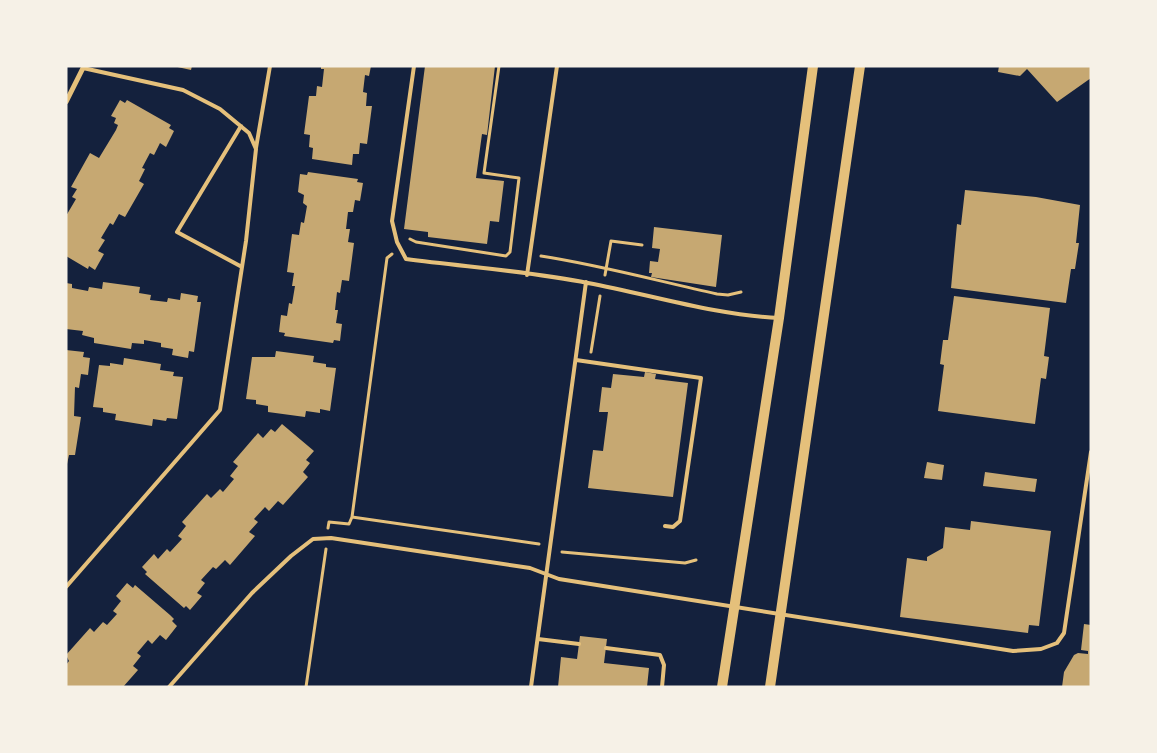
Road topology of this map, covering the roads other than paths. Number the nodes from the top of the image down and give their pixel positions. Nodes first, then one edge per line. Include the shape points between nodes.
1 (270, 66) edge
2 (414, 66) edge
3 (557, 66) edge
4 (813, 66) edge
5 (860, 66) edge
6 (84, 67) edge
7 (66, 102) edge
8 (241, 126) junction
9 (256, 149) junction
10 (242, 266) junction
11 (527, 274) junction
12 (586, 282) junction
13 (779, 318) junction
14 (576, 360) junction
15 (1091, 452) edge
16 (665, 526) dead end
17 (547, 574) junction
18 (66, 587) edge
19 (734, 606) junction
20 (780, 615) junction
21 (538, 639) junction
22 (579, 644) dead end
23 (606, 648) dead end
24 (169, 687) edge
25 (531, 687) edge
26 (662, 687) edge
27 (722, 687) edge
28 (770, 687) edge

1 - 9 lane
2 - 11 lane via 392,221 406,259
3 - 11 lane
4 - 13 main road
5 - 20 main road
6 - 7 street
6 - 8 lane via 183,90 220,110
8 - 9 lane via 249,133
8 - 10 lane via 177,232
9 - 10 lane
10 - 18 lane via 220,410
11 - 12 lane
12 - 13 lane via 748,316
12 - 14 lane
13 - 19 main road
14 - 16 lane via 701,378 680,521 673,527
14 - 17 lane
15 - 20 lane via 1064,633 1057,644 1013,651
17 - 19 lane via 559,580
17 - 21 lane
17 - 24 lane via 530,568 327,538 313,539 252,593
19 - 20 lane
19 - 27 main road
20 - 28 main road
21 - 22 lane
21 - 25 lane
23 - 26 lane via 660,655 664,665

